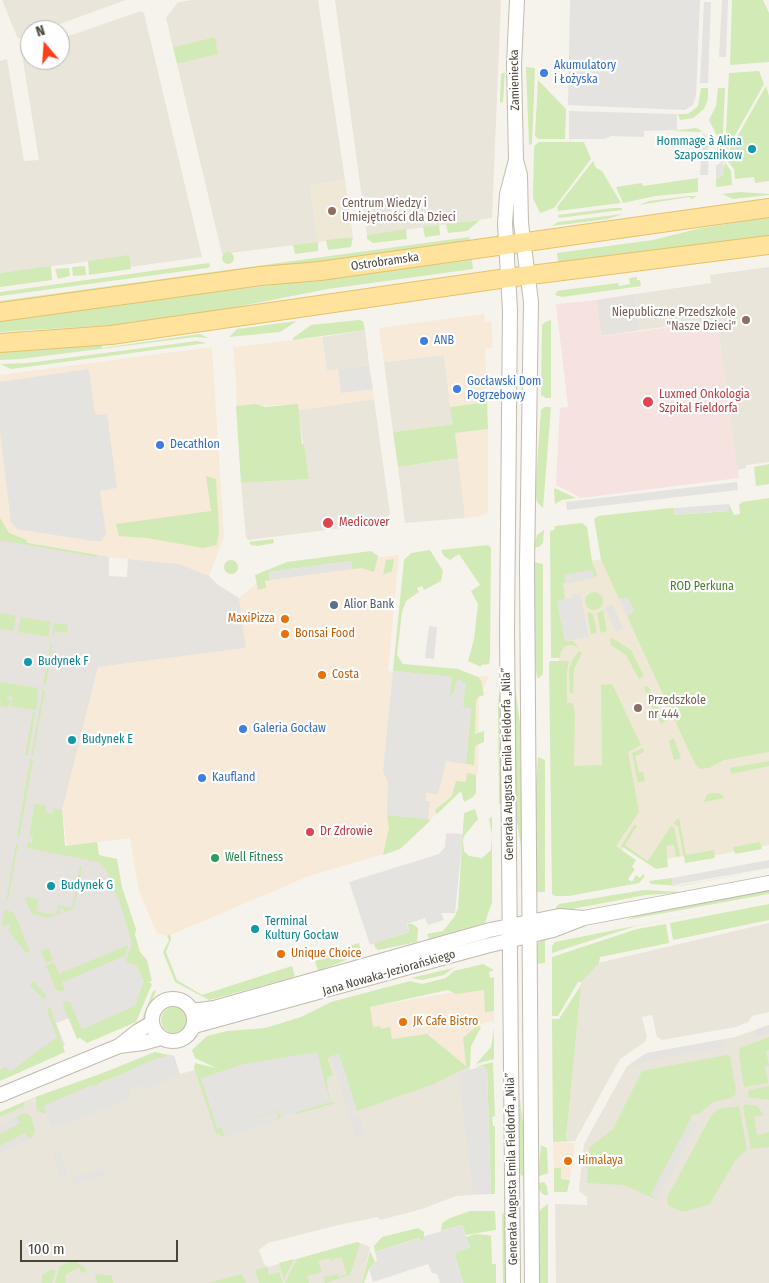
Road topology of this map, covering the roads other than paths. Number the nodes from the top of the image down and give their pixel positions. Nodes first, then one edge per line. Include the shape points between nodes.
1 (517, 0) edge
2 (516, 160) junction
3 (769, 208) edge
4 (524, 242) junction
5 (769, 245) edge
6 (505, 246) junction
7 (528, 275) junction
8 (507, 278) junction
9 (0, 312) edge
10 (0, 343) edge
11 (769, 884) edge
12 (528, 929) junction
13 (510, 933) junction
14 (192, 1011) junction
15 (152, 1023) junction
16 (194, 1026) junction
17 (162, 1038) junction
18 (119, 1046) junction
19 (0, 1095) edge
20 (513, 1283) edge
21 (532, 1283) edge

1 - 2 street, Zamieniecka via 514,46
2 - 4 street, Zamieniecka via 520,175
2 - 6 street, Zamieniecka via 507,194
3 - 4 main road, Ostrobramska
4 - 6 main road, Ostrobramska
4 - 7 street, Zamieniecka
5 - 7 main road
6 - 8 street, Generała Augusta Emila Fieldorfa „Nila”
6 - 9 main road, Ostrobramska
7 - 8 main road
7 - 12 street, Generała Augusta Emila Fieldorfa „Nila”
8 - 10 main road via 111,335
8 - 13 street, Generała Augusta Emila Fieldorfa „Nila” via 510,310 507,632
11 - 12 street, Jana Nowaka-Jeziorańskiego via 584,918 559,916
12 - 13 street, Jana Nowaka-Jeziorańskiego
12 - 21 street, Generała Augusta Emila Fieldorfa „Nila”
13 - 14 street, Jana Nowaka-Jeziorańskiego via 208,1010
13 - 16 street, Jana Nowaka-Jeziorańskiego
13 - 20 street, Generała Augusta Emila Fieldorfa „Nila”
14 - 15 street via 181,1000 166,1000 156,1007
14 - 16 street
15 - 17 street
15 - 18 street
16 - 17 street via 180,1040
17 - 18 street
18 - 19 street

